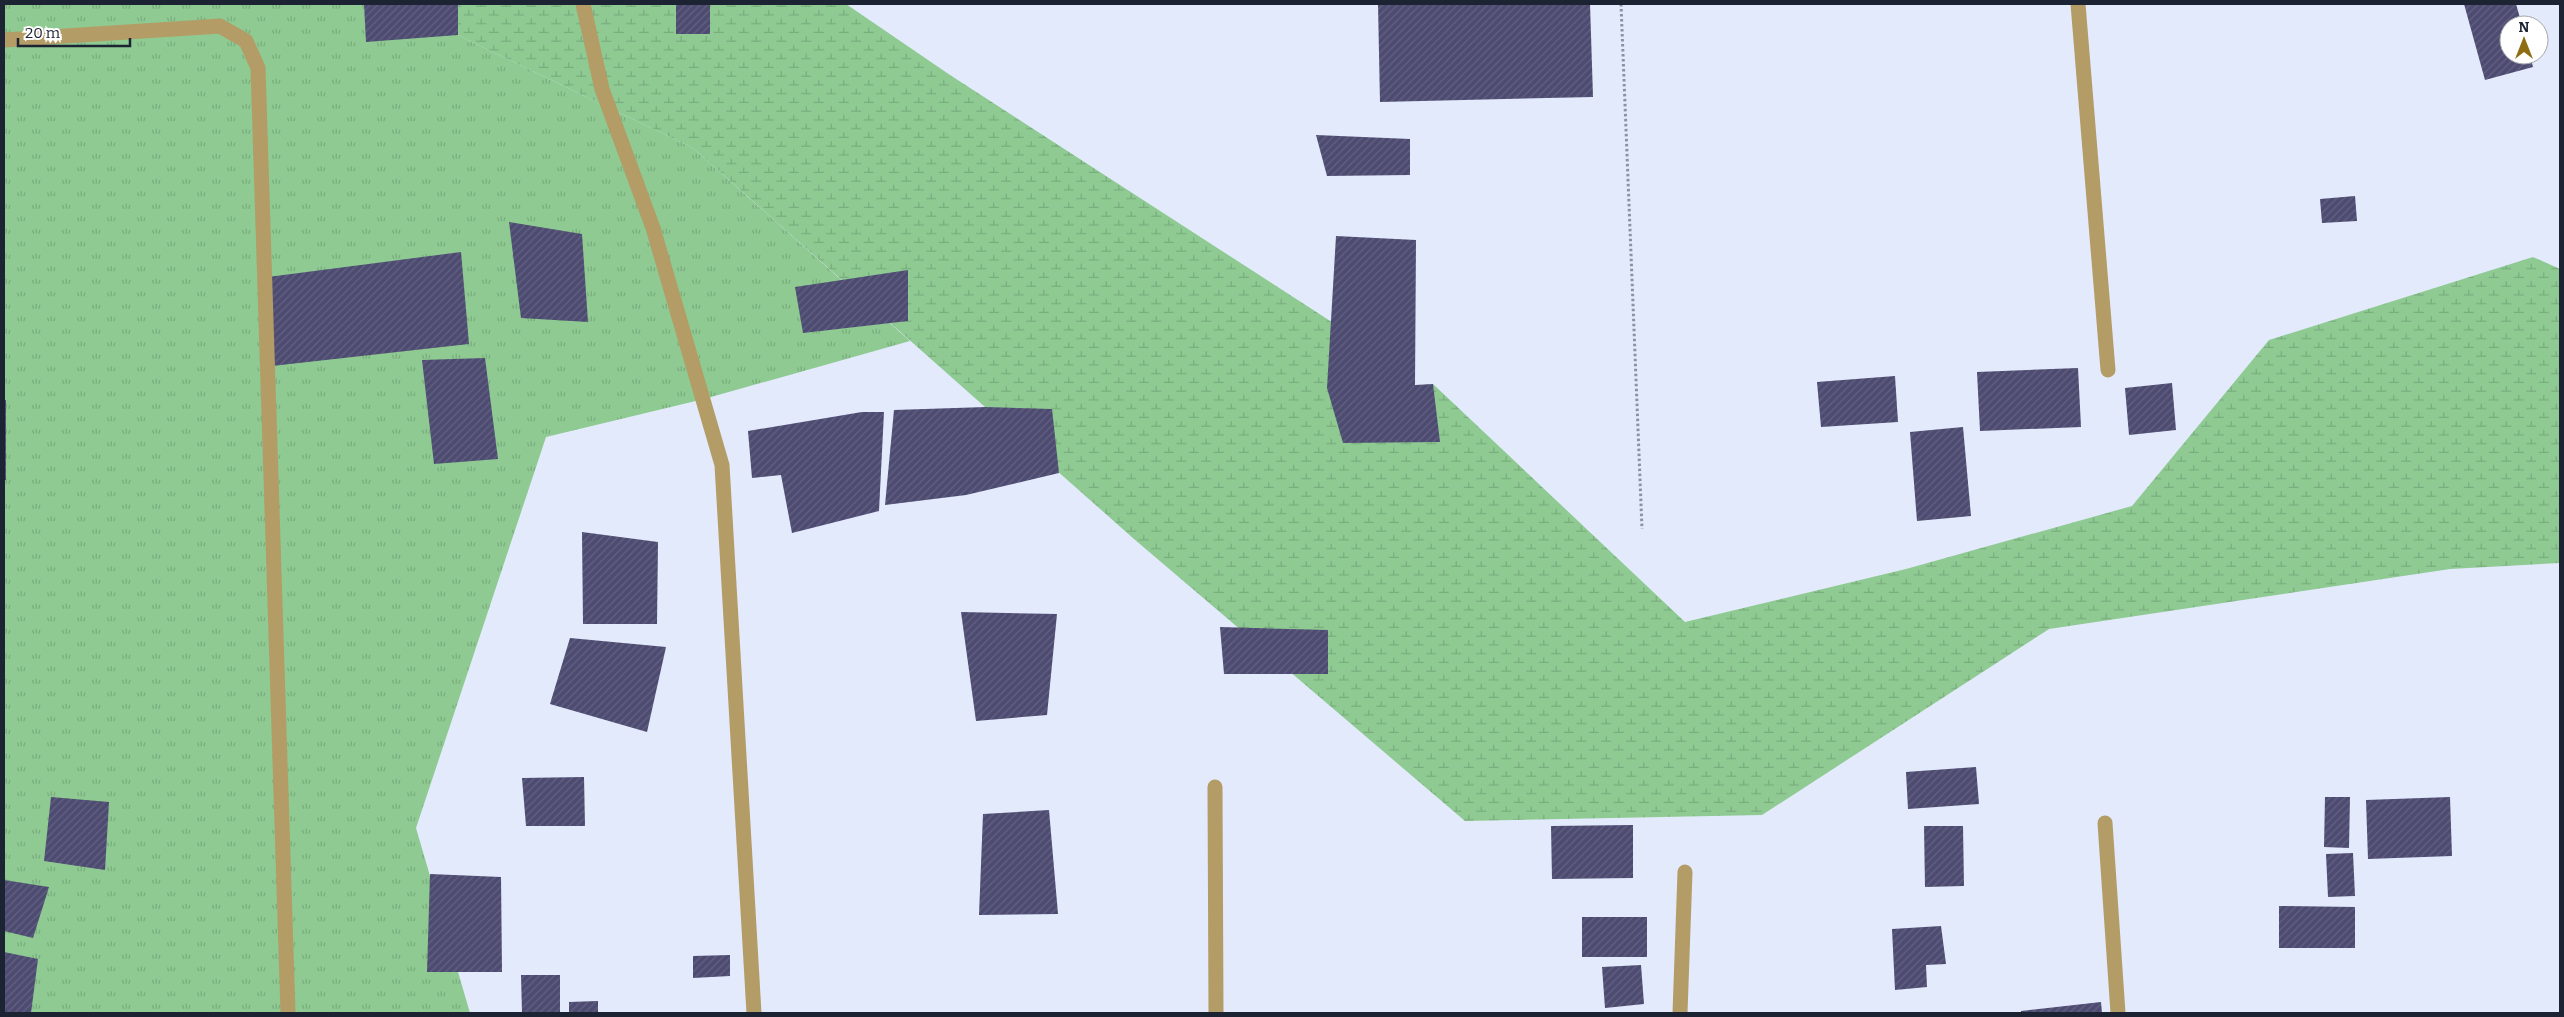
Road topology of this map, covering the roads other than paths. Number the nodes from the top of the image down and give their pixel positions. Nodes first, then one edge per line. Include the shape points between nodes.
1 (582, 4) edge
2 (2078, 4) edge
3 (4, 40) edge
4 (2108, 370) dead end
5 (1215, 787) dead end
6 (2105, 823) dead end
7 (1686, 872) dead end
8 (288, 1013) edge
9 (754, 1013) edge
10 (1216, 1013) edge
11 (1680, 1013) edge
12 (2118, 1013) edge

1 - 9 street via 602,89 653,228 722,465
2 - 4 street
3 - 8 street via 220,26 246,41 258,68
5 - 10 street
6 - 12 street
7 - 11 street

